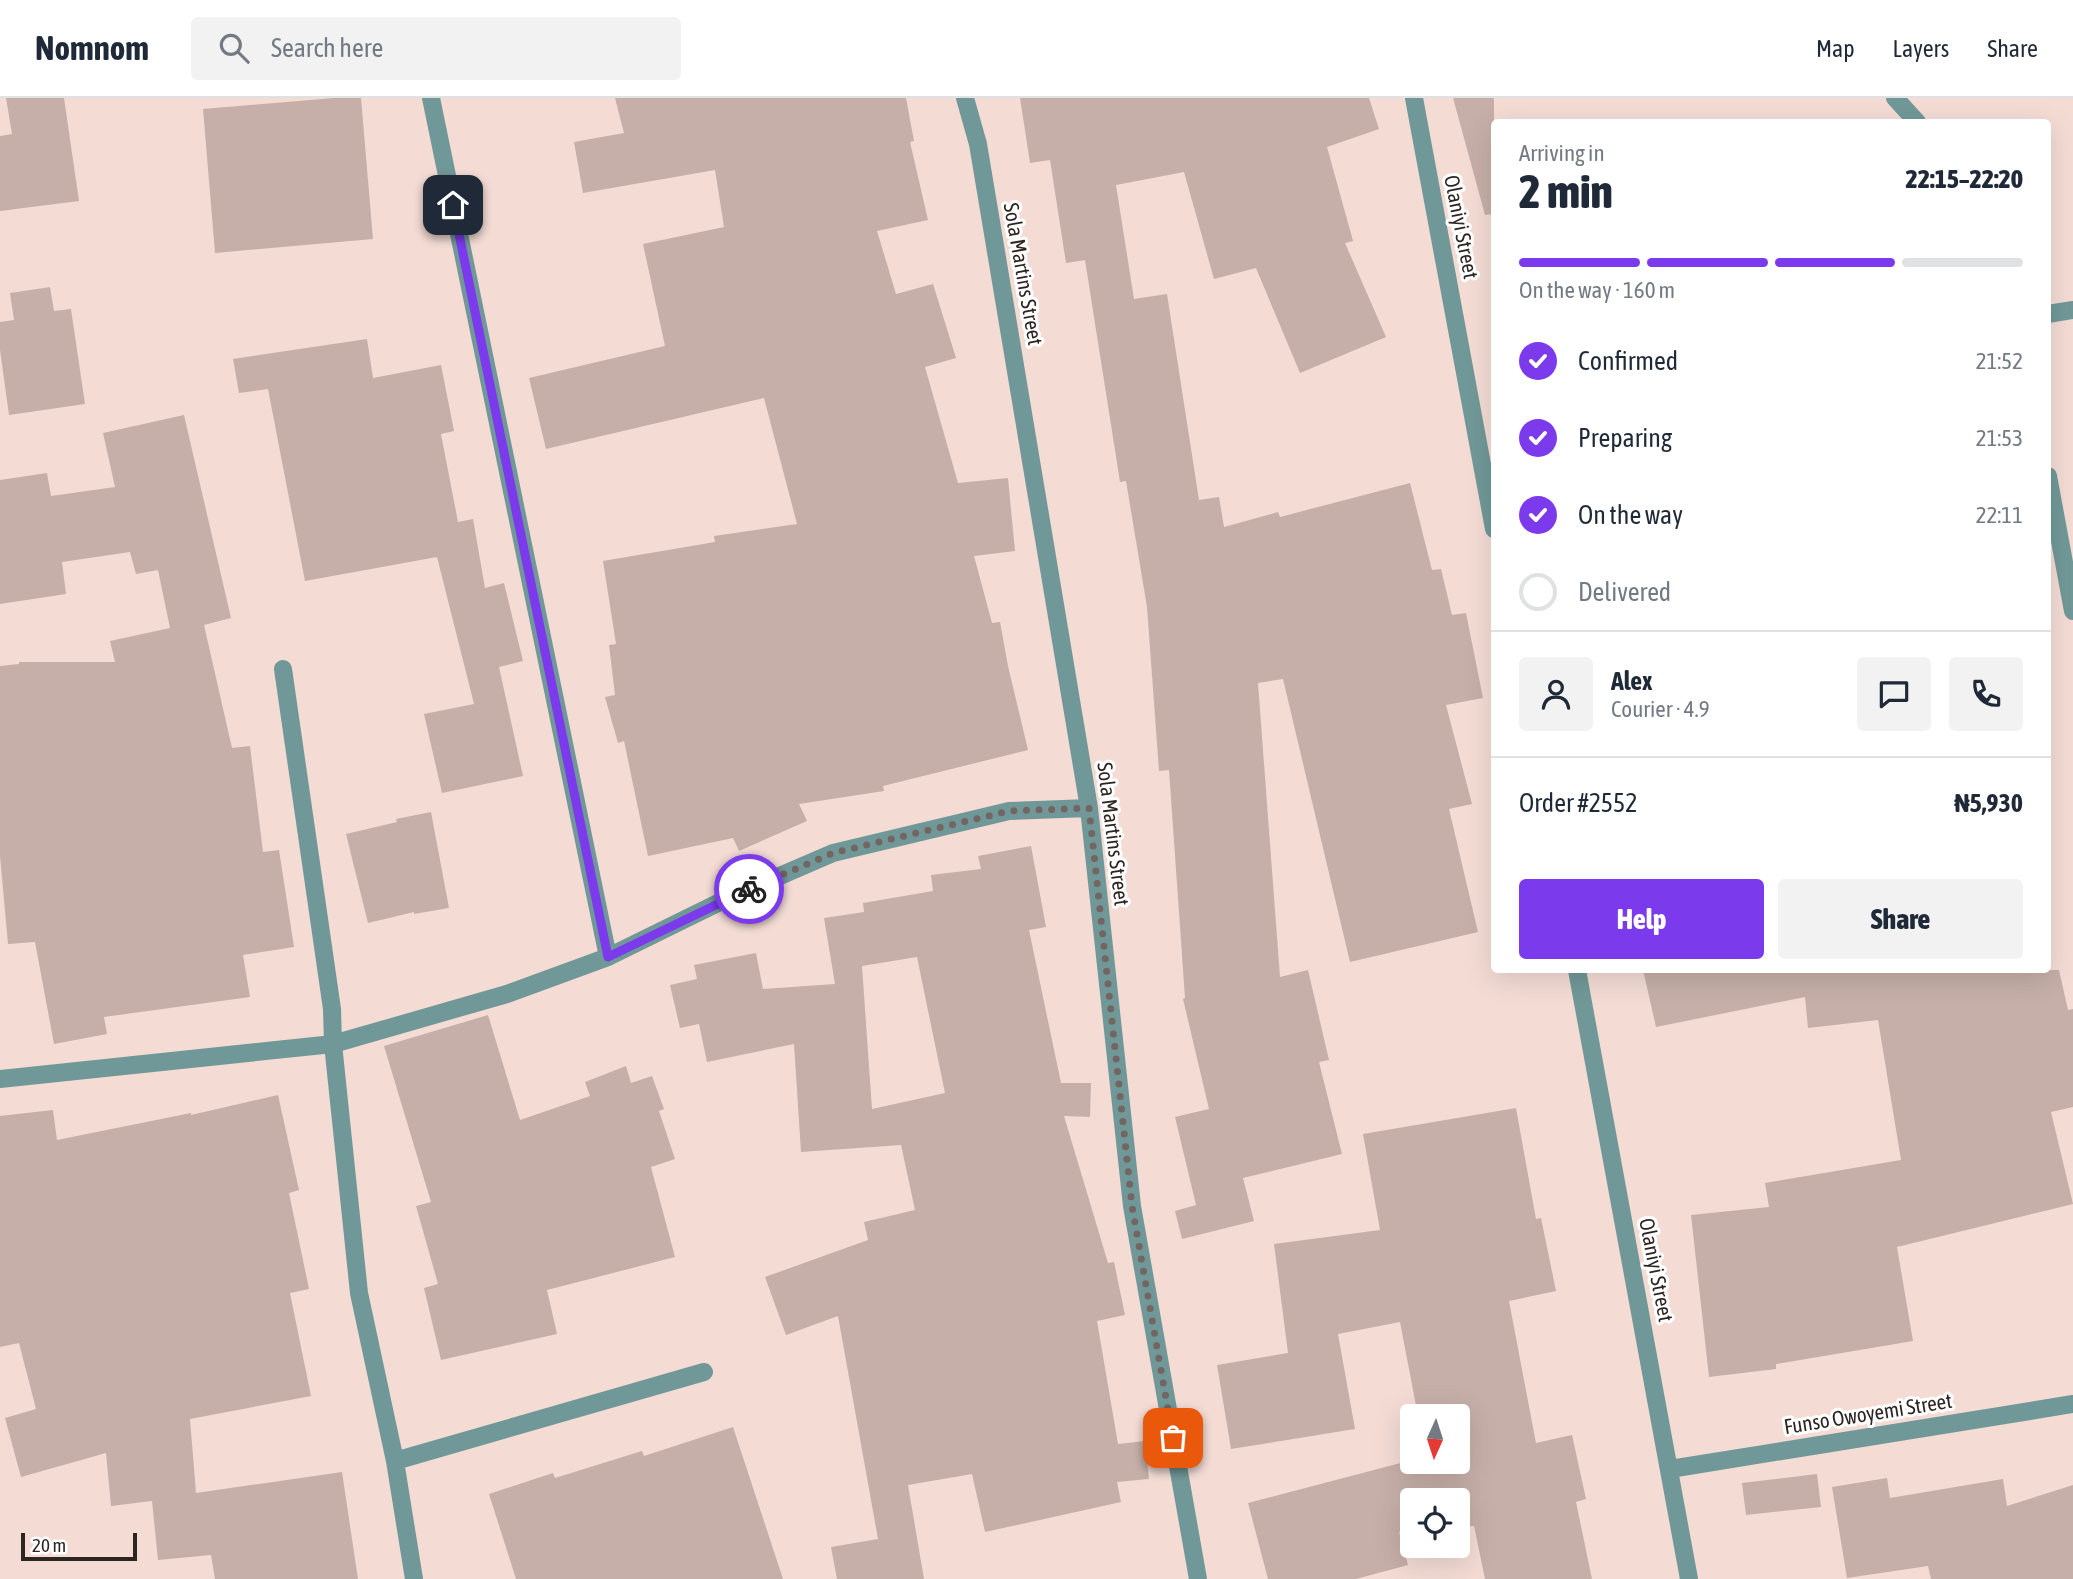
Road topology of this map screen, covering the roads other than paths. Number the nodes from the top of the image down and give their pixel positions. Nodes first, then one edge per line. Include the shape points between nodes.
1 (431, 98) edge
2 (965, 98) edge
3 (1414, 98) edge
4 (1895, 98) edge
5 (1914, 119) edge
6 (2073, 310) edge
7 (2051, 314) edge
8 (2051, 492) edge
9 (1491, 513) edge
10 (2073, 611) edge
11 (284, 669) dead end
12 (1089, 808) junction
13 (608, 957) junction
14 (1578, 973) edge
15 (333, 1044) junction
16 (0, 1079) edge
17 (704, 1372) dead end
18 (2073, 1404) edge
19 (395, 1461) junction
20 (1670, 1469) junction
21 (414, 1579) edge
22 (1198, 1579) edge
23 (1689, 1579) edge

1 - 13 street
2 - 12 street, Sola Martins Street via 978,144
3 - 9 street, Olaniyi Street
4 - 5 street
6 - 7 street
8 - 10 street
11 - 15 street
12 - 13 street via 1009,811 833,853
12 - 22 street, Sola Martins Street via 1132,1206
13 - 15 street via 507,994
14 - 20 street, Olaniyi Street
15 - 16 street
15 - 19 street via 359,1293
17 - 19 street
18 - 20 street, Funso Owoyemi Street
19 - 21 street
20 - 23 street, Olaniyi Street

